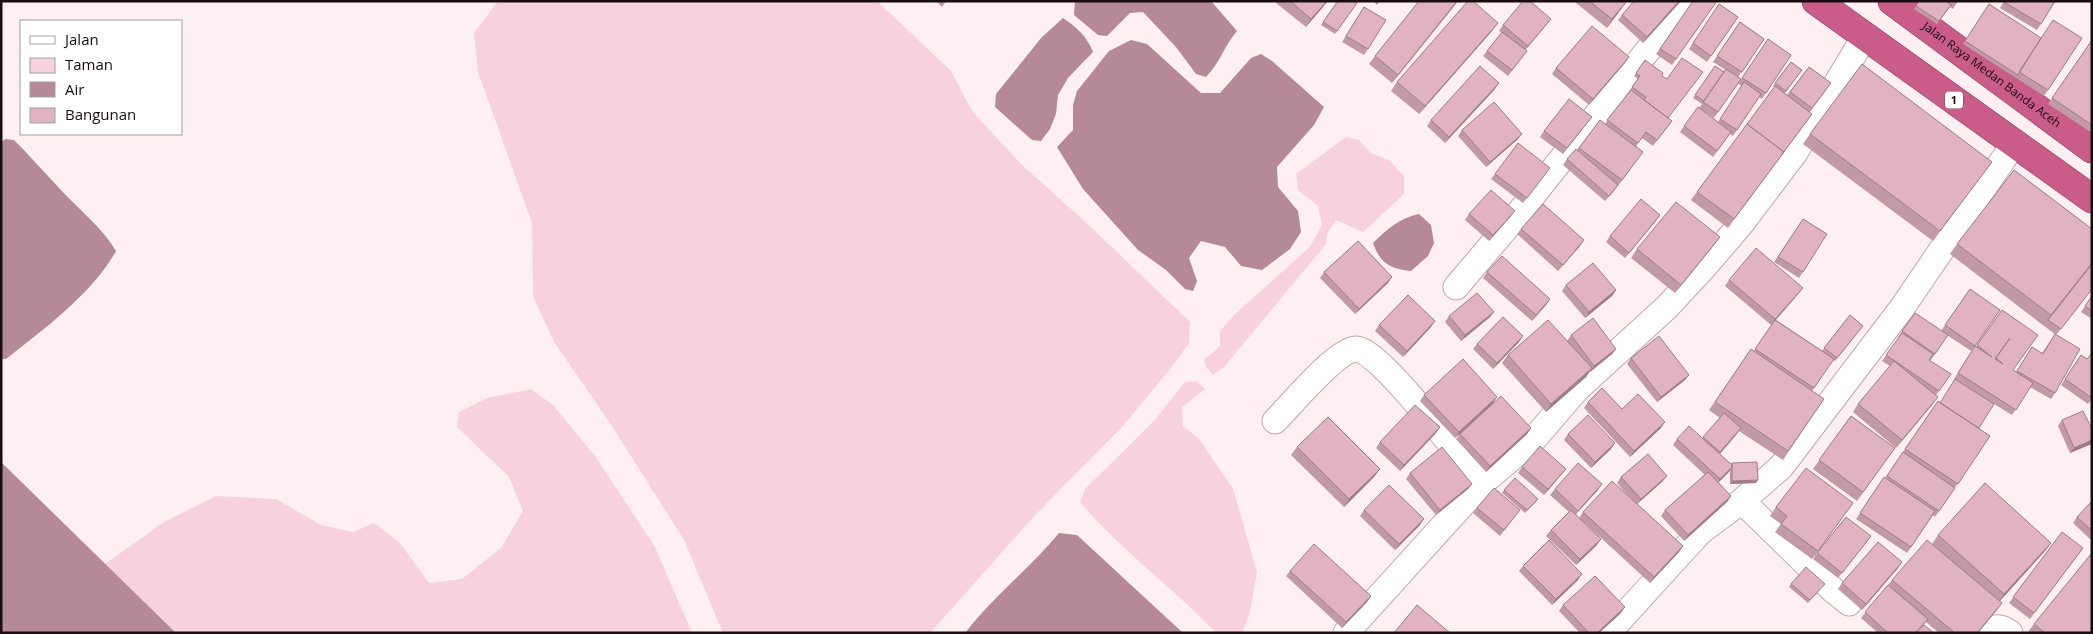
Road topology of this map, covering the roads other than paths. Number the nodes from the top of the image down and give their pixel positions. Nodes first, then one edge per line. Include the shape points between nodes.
1 (1687, 1) edge
2 (1816, 1) edge
3 (1892, 1) edge
4 (1865, 36) junction
5 (2015, 142) junction
6 (2092, 149) edge
7 (2092, 199) edge
8 (1456, 287) dead end
9 (1275, 421) dead end
10 (1482, 484) junction
11 (1742, 502) junction
12 (1849, 603) edge
13 (1346, 633) edge
14 (1608, 633) edge
15 (1986, 633) edge
16 (2010, 633) edge

1 - 8 street
2 - 4 highway, 1
3 - 6 highway, Jalan Raya Medan Banda Aceh
4 - 5 highway, 1
4 - 10 street via 1794,154 1706,265 1578,389 1534,439
5 - 7 highway, 1
5 - 11 street via 1902,308 1781,467
9 - 10 street via 1335,359 1356,348 1362,349 1411,396
10 - 13 street
11 - 12 street
11 - 14 street via 1700,532
15 - 16 street via 1997,627

